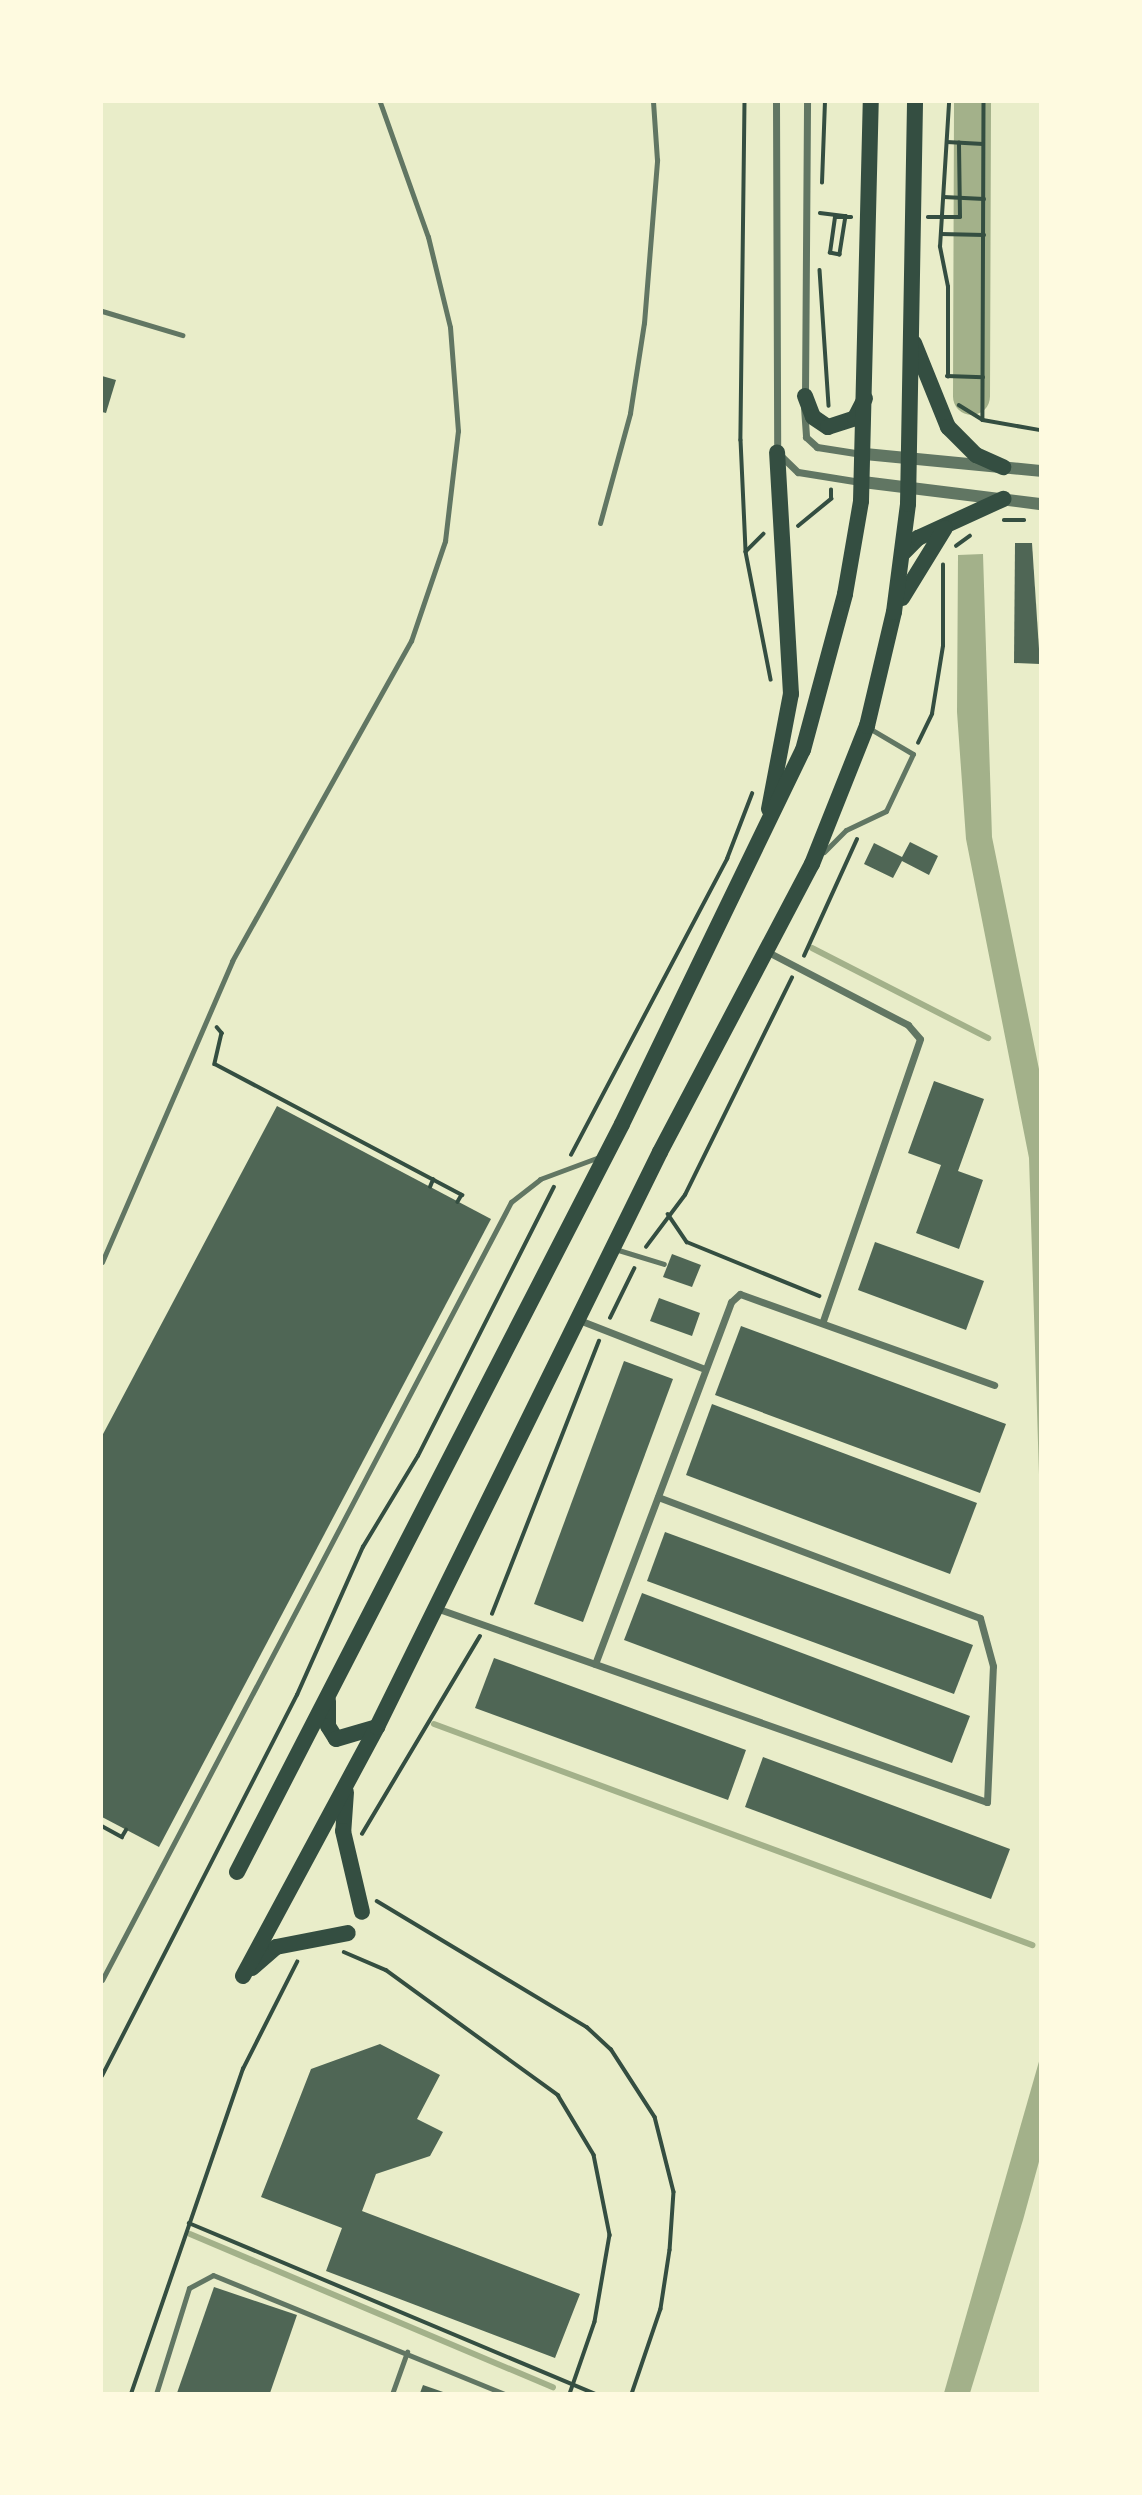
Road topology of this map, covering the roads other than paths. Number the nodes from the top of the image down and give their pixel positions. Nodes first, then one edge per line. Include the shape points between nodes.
1 (380, 102) edge
2 (653, 102) edge
3 (776, 102) edge
4 (807, 102) edge
5 (871, 102) edge
6 (915, 102) edge
7 (102, 311) edge
8 (182, 335) dead end
9 (912, 337) junction
10 (867, 393) junction
11 (805, 396) junction
12 (777, 452) junction
13 (865, 454) junction
14 (910, 458) junction
15 (1003, 467) junction
16 (1041, 471) edge
17 (863, 482) junction
18 (909, 488) junction
19 (1003, 499) junction
20 (1041, 504) edge
21 (600, 523) dead end
22 (949, 524) junction
23 (904, 552) junction
24 (894, 612) junction
25 (867, 726) junction
26 (759, 849) junction
27 (811, 864) junction
28 (768, 951) junction
29 (608, 1153) junction
30 (612, 1248) junction
31 (102, 1262) edge
32 (664, 1264) dead end
33 (578, 1319) junction
34 (823, 1321) junction
35 (705, 1369) junction
36 (994, 1385) dead end
37 (658, 1497) junction
38 (436, 1608) junction
39 (595, 1664) junction
40 (328, 1696) junction
41 (377, 1727) junction
42 (346, 1786) junction
43 (237, 1872) dead end
44 (362, 1912) dead end
45 (348, 1933) dead end
46 (102, 1980) edge
47 (407, 2352) junction
48 (156, 2393) edge
49 (392, 2393) edge
50 (505, 2393) edge

1 - 31 lane via 428,237 450,327 458,431 445,541 411,641 232,961
2 - 21 lane via 657,160 644,323 630,413
3 - 12 street
4 - 11 street
5 - 10 main road
6 - 9 main road
7 - 8 lane
9 - 14 main road
9 - 15 main road via 948,427 976,455
10 - 11 main road via 855,418 828,427 813,417
10 - 13 main road
11 - 13 street via 807,437 817,447
12 - 17 street via 798,472
12 - 26 main road via 791,694
13 - 14 street
13 - 17 main road
14 - 15 street
14 - 18 main road
15 - 16 street
17 - 18 street
17 - 26 main road via 824,685
18 - 19 street
18 - 23 main road
19 - 20 street
19 - 22 main road
22 - 23 main road
22 - 24 main road via 926,550
23 - 24 main road
24 - 25 main road
25 - 27 main road
25 - 27 lane via 913,754 886,811 846,830
26 - 29 main road
27 - 28 main road
28 - 30 main road
28 - 34 street via 908,1025 920,1039
29 - 40 main road
29 - 46 lane via 525,1187 511,1202
30 - 32 lane
30 - 33 main road
33 - 35 street
33 - 38 main road
34 - 35 street via 740,1294 731,1302
34 - 36 street
35 - 37 street
37 - 39 street
37 - 39 street via 980,1618 993,1666 992,1794 975,1803
38 - 39 street
38 - 41 main road
40 - 41 main road via 328,1727 336,1739
40 - 43 main road
41 - 42 main road
42 - 44 main road via 343,1831
42 - 45 main road via 243,1976 276,1947
47 - 48 lane via 213,2275 188,2288
47 - 49 lane
47 - 50 lane

